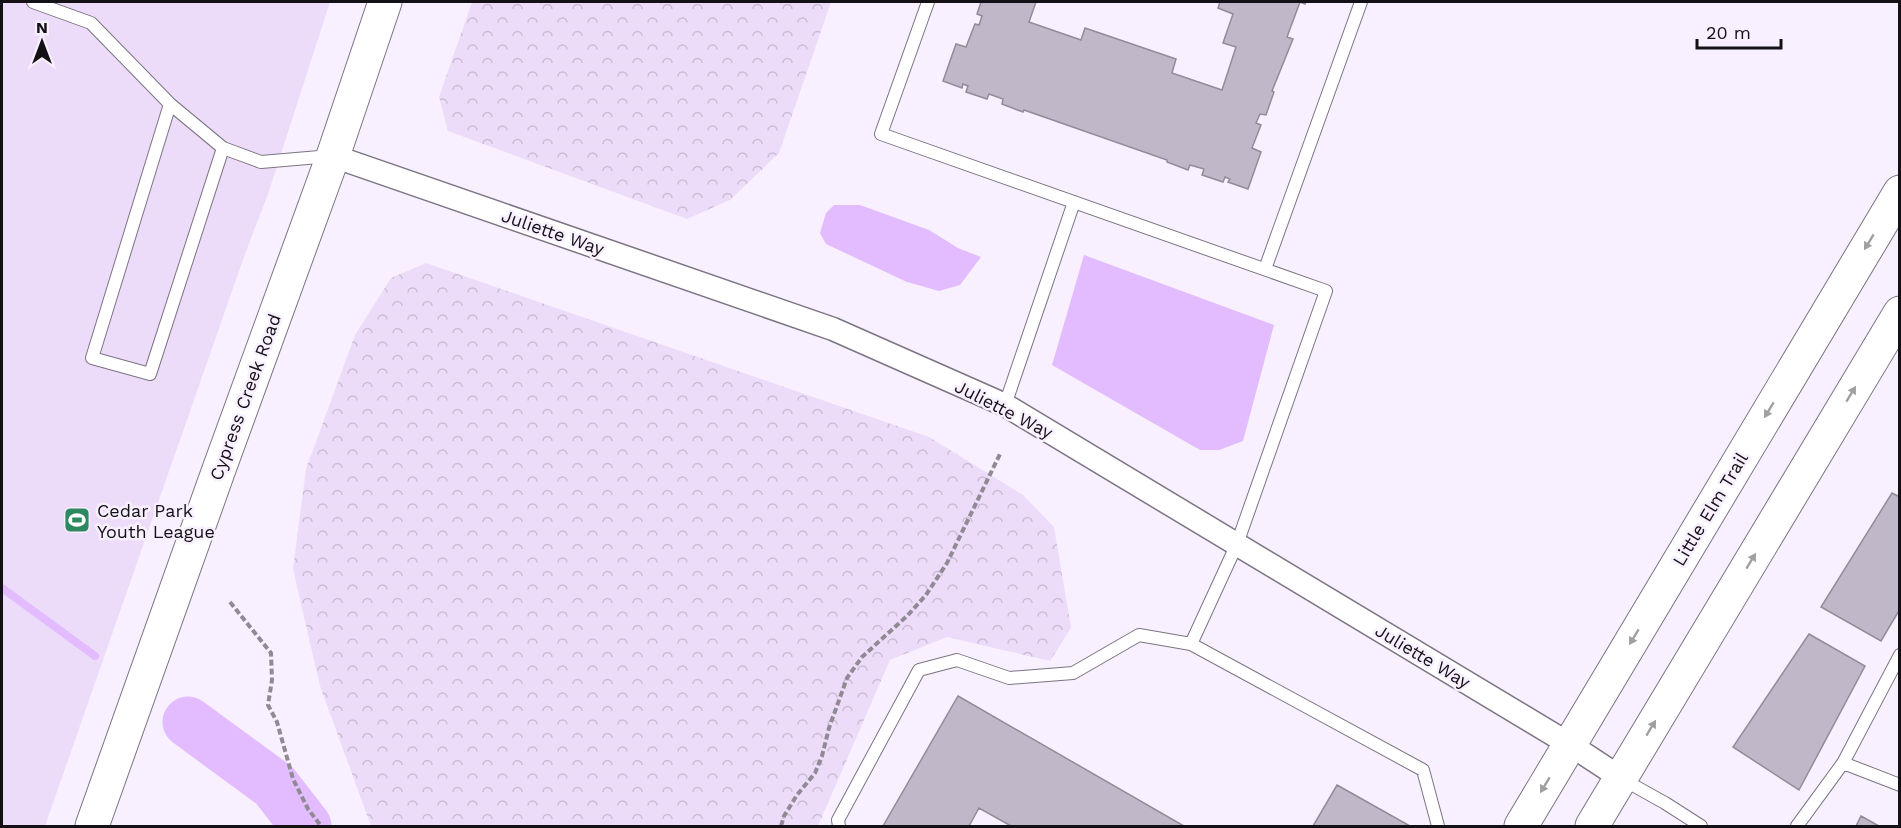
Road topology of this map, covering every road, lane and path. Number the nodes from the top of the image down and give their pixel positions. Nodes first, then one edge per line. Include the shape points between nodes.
1 (33, 2) edge
2 (385, 2) edge
3 (928, 2) edge
4 (1361, 2) edge
5 (170, 104) junction
6 (223, 148) junction
7 (333, 156) junction
8 (1899, 192) edge
9 (1074, 202) junction
10 (1265, 269) junction
11 (1899, 313) edge
12 (1005, 405) junction
13 (1000, 454) dead end
14 (1237, 544) junction
15 (230, 602) dead end
16 (1191, 644) junction
17 (1899, 655) edge
18 (1569, 744) junction
19 (1843, 763) junction
20 (1621, 778) junction
21 (1899, 785) edge
22 (92, 826) edge
23 (321, 826) edge
24 (781, 826) edge
25 (838, 826) edge
26 (1438, 826) edge
27 (1521, 826) edge
28 (1592, 826) edge
29 (1701, 826) edge
30 (1797, 826) edge

1 - 5 lane via 91,22
2 - 7 street, Cypress Creek Road
3 - 9 lane via 881,134
4 - 10 lane
5 - 6 lane
5 - 6 lane via 92,358 150,374
6 - 7 lane via 261,162
7 - 12 street, Juliette Way via 833,329
7 - 22 street, Cypress Creek Road
8 -> 18 street, Little Elm Trail
9 - 10 lane
9 - 12 lane
10 - 14 lane via 1326,291
20 -> 11 street
12 - 14 street, Juliette Way
13 - 24 path via 947,563 926,595 862,657 847,678 815,773 797,795
14 - 16 lane
14 - 18 street, Juliette Way
15 - 23 path via 271,654 268,705 293,779
16 - 25 lane via 1139,635 1073,673 1009,678 957,660 919,670
16 - 26 lane via 1423,770
17 - 19 lane
18 - 20 street, Juliette Way
18 -> 27 street, Little Elm Trail
19 - 21 lane
19 - 30 lane
20 - 28 street
20 - 29 lane

